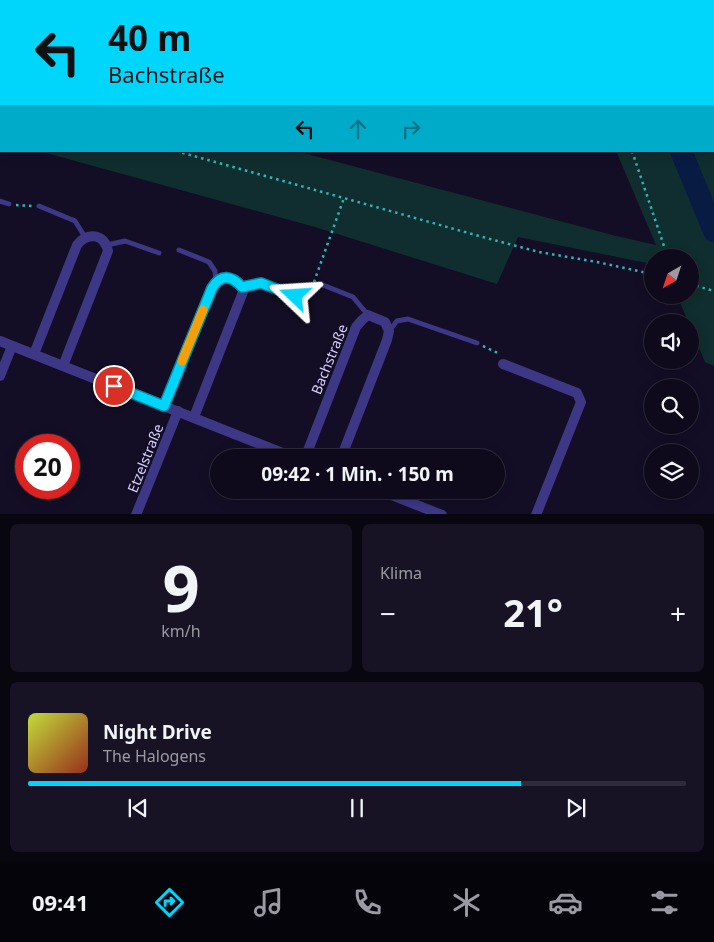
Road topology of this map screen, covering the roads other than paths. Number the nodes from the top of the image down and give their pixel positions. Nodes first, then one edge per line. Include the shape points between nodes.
1 (0, 201) edge
2 (9, 204) road end
3 (39, 206) road end
4 (84, 237) junction
5 (106, 245) junction
6 (179, 250) dead end
7 (158, 253) dead end
8 (216, 281) junction
9 (323, 285) dead end
10 (242, 287) junction
11 (295, 296) road end
12 (368, 315) junction
13 (389, 330) junction
14 (0, 341) edge
15 (477, 344) road end
16 (12, 346) junction
17 (34, 354) junction
18 (503, 364) road end
19 (63, 366) junction
20 (0, 376) edge
21 (164, 406) junction
22 (178, 411) junction
23 (194, 417) junction
24 (272, 449) edge
25 (309, 449) edge
26 (345, 449) edge
27 (403, 499) edge
28 (136, 514) edge
29 (442, 514) edge
30 (536, 514) edge

1 - 2 lane
3 - 4 lane via 75,221
4 - 5 street via 93,236
4 - 17 street via 77,245
5 - 7 lane via 125,240
5 - 19 street via 106,257
6 - 8 lane via 209,262 215,271
8 - 10 street via 228,278
8 - 21 street
9 - 12 lane via 353,297
10 - 11 lane via 261,283
10 - 23 street via 241,300
12 - 13 street via 385,322
12 - 25 street, Bachstraße via 356,327
13 - 15 lane via 397,321 408,319
13 - 26 street
14 - 16 street
16 - 17 street
16 - 20 street
17 - 19 street
18 - 30 street via 577,394 582,402
19 - 21 street
21 - 22 street
22 - 23 street
22 - 28 street, Etzelstraße
23 - 24 street
27 - 29 street

